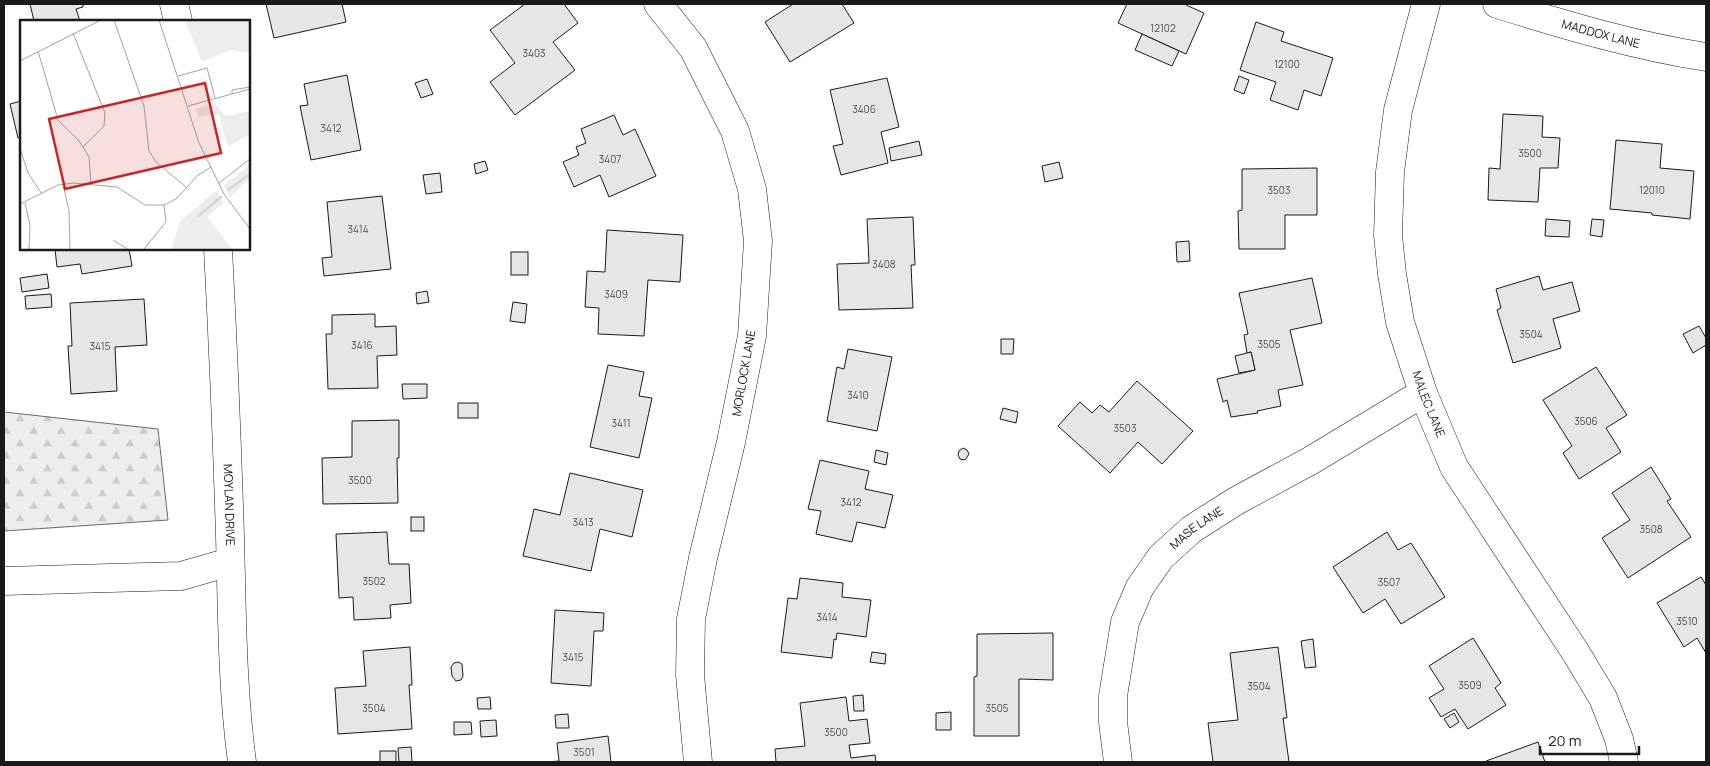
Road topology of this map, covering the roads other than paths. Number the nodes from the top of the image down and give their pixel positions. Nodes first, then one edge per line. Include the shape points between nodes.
1 (174, 4) edge
2 (658, 4) edge
3 (1426, 4) edge
4 (1497, 4) edge
5 (178, 20) edge
6 (1706, 57) edge
7 (218, 250) edge
8 (1423, 393) junction
9 (230, 562) junction
10 (4, 581) edge
11 (242, 762) edge
12 (698, 762) edge
13 (1118, 762) edge
14 (1624, 762) edge

1 - 5 street
2 - 12 street, MORLOCK LANE via 693,48 735,131 752,189 758,241 752,336 691,619 690,675
3 - 8 street, MALEC LANE via 1398,110 1387,212 1400,322
4 - 6 street, MADDOX LANE via 1606,35
7 - 9 street, MOYLAN DRIVE
8 - 13 street, MASE LANE via 1199,524 1161,557 1140,586 1125,622 1113,696
8 - 14 street, MALEC LANE via 1454,467 1603,698
9 - 10 street via 181,576
9 - 11 street, MOYLAN DRIVE

